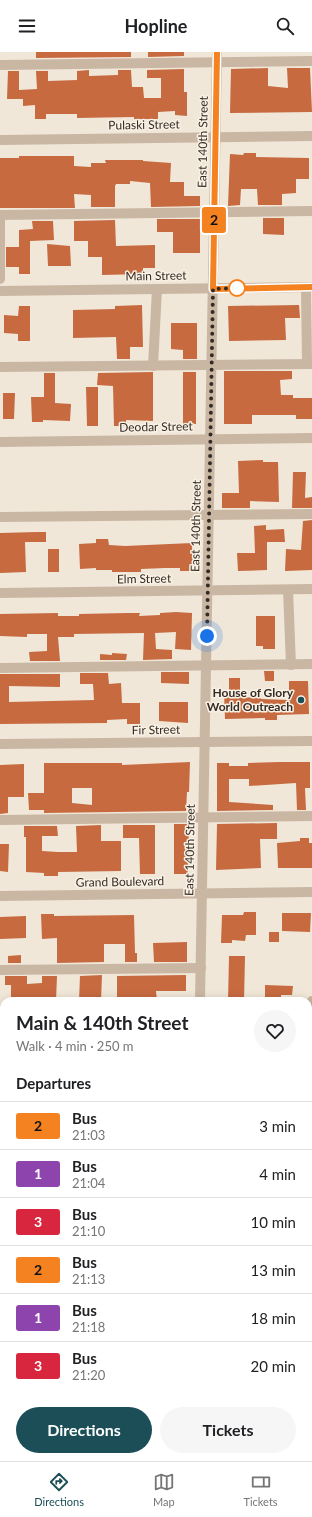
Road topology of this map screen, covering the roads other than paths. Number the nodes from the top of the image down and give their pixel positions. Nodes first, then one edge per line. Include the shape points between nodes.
1 (217, 57) edge
2 (312, 61) edge
3 (0, 65) edge
4 (312, 136) edge
5 (216, 137) junction
6 (0, 140) edge
7 (312, 211) edge
8 (214, 213) junction
9 (0, 279) edge
10 (309, 287) edge
11 (157, 289) junction
12 (213, 289) junction
13 (0, 291) edge
14 (309, 313) edge
15 (310, 364) edge
16 (212, 365) junction
17 (153, 366) junction
18 (0, 367) edge
19 (312, 438) edge
20 (210, 440) junction
21 (0, 442) edge
22 (312, 514) edge
23 (209, 515) junction
24 (0, 517) edge
25 (312, 589) edge
26 (288, 590) junction
27 (208, 591) junction
28 (0, 593) edge
29 (312, 664) edge
30 (291, 665) junction
31 (206, 666) junction
32 (0, 668) edge
33 (312, 741) edge
34 (205, 742) junction
35 (0, 744) edge
36 (312, 816) edge
37 (204, 818) junction
38 (0, 820) edge
39 (312, 892) edge
40 (202, 894) junction
41 (0, 896) edge
42 (201, 968) junction
43 (0, 970) edge
44 (200, 997) edge

1 - 2 street
1 - 3 street
1 - 5 street, East 140th Street
4 - 5 street, Pulaski Street
5 - 6 street, Pulaski Street
5 - 8 street, East 140th Street
7 - 8 street
8 - 9 street via 0,215
8 - 12 street, East 140th Street
10 - 12 street, Main Street
10 - 14 street
11 - 12 street, Main Street
11 - 13 street, Main Street
11 - 17 street
12 - 16 street, East 140th Street
14 - 15 street
15 - 16 street
16 - 17 street
16 - 20 street, East 140th Street
17 - 18 street
19 - 20 street, Deodar Street
20 - 21 street, Deodar Street
20 - 23 street, East 140th Street
22 - 23 street
23 - 24 street
23 - 27 street, East 140th Street
25 - 26 street, Elm Street
26 - 27 street, Elm Street
26 - 30 street
27 - 28 street, Elm Street
27 - 31 street, East 140th Street
29 - 30 street
30 - 31 street
31 - 32 street
31 - 34 street, East 140th Street
33 - 34 street, Fir Street
34 - 35 street, Fir Street
34 - 37 street, East 140th Street
36 - 37 street
37 - 38 street
37 - 40 street, East 140th Street
39 - 40 street, Grand Boulevard
40 - 41 street, Grand Boulevard
40 - 42 street, East 140th Street
42 - 43 street
42 - 44 street, East 140th Street

